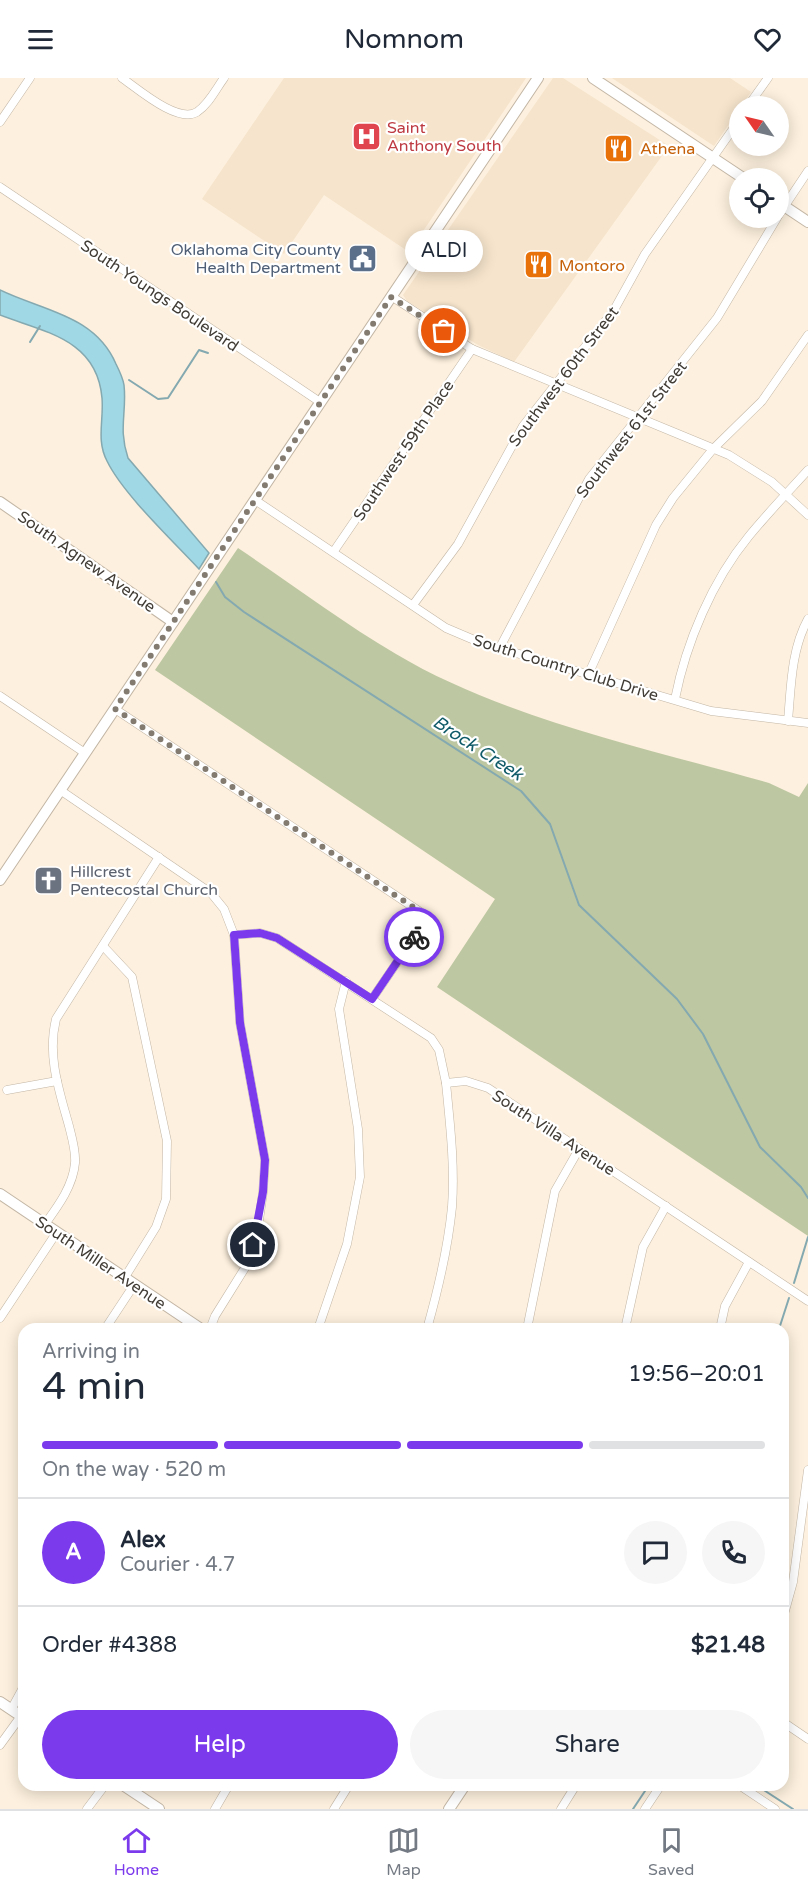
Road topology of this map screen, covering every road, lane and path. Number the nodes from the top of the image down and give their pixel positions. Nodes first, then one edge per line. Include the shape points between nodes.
1 (30, 78) edge
2 (122, 78) edge
3 (224, 78) edge
4 (538, 78) edge
5 (593, 78) edge
6 (768, 78) edge
7 (755, 96) edge
8 (0, 122) edge
9 (729, 134) edge
10 (712, 158) junction
11 (729, 169) edge
12 (808, 171) edge
13 (0, 187) edge
14 (789, 197) edge
15 (789, 214) edge
16 (808, 222) edge
17 (770, 228) edge
18 (391, 297) junction
19 (808, 335) edge
20 (472, 349) junction
21 (554, 383) junction
22 (320, 402) junction
23 (637, 417) junction
24 (713, 449) junction
25 (808, 470) edge
26 (785, 495) junction
27 (255, 500) junction
28 (0, 502) edge
29 (808, 515) edge
30 (334, 551) junction
31 (413, 605) junction
32 (808, 619) edge
33 (173, 622) junction
34 (499, 649) junction
35 (588, 675) junction
36 (0, 696) edge
37 (675, 699) junction
38 (115, 709) junction
39 (788, 721) junction
40 (808, 723) edge
41 (85, 753) junction
42 (60, 790) junction
43 (159, 858) junction
44 (0, 880) edge
45 (234, 935) junction
46 (103, 946) junction
47 (346, 981) junction
48 (372, 999) junction
49 (57, 1081) junction
50 (446, 1083) junction
51 (7, 1090) dead end
52 (579, 1149) junction
53 (0, 1194) edge
54 (666, 1206) junction
55 (45, 1224) junction
56 (57, 1232) junction
57 (749, 1262) junction
58 (125, 1277) junction
59 (134, 1285) junction
60 (808, 1302) edge
61 (0, 1318) edge
62 (109, 1323) edge
63 (192, 1323) edge
64 (212, 1323) edge
65 (320, 1323) edge
66 (428, 1323) edge
67 (528, 1323) edge
68 (626, 1323) edge
69 (721, 1323) edge
70 (808, 1470) edge
71 (789, 1596) edge
72 (18, 1697) edge
73 (0, 1702) edge
74 (11, 1710) junction
75 (18, 1714) edge
76 (18, 1723) edge
77 (789, 1726) edge
78 (808, 1739) edge
79 (0, 1745) edge
80 (100, 1791) edge
81 (132, 1791) edge
82 (226, 1791) edge
83 (346, 1791) edge
84 (461, 1791) edge
85 (572, 1791) edge
86 (657, 1791) edge
87 (748, 1791) edge
88 (87, 1809) edge
89 (159, 1809) edge
90 (215, 1809) edge
91 (334, 1809) edge
92 (449, 1809) edge
93 (561, 1809) edge
94 (645, 1809) edge
95 (775, 1809) edge

1 - 8 street
2 - 3 street via 171,111 184,115 196,113
4 - 18 main road
5 - 10 main road
6 - 7 street
9 - 10 street, Southwest 60th Street
10 - 11 main road
10 - 21 street, Southwest 60th Street via 645,254 614,310
12 - 14 street, Southwest 61st Street
13 - 22 street, South Youngs Boulevard
15 - 16 main road
17 - 23 street, Southwest 61st Street via 717,318
18 - 20 street
18 - 22 main road
19 - 24 street via 762,401
20 - 21 street
20 - 30 street, Southwest 59th Place
21 - 23 street
21 - 31 street, Southwest 60th Street via 512,443 459,544
22 - 27 main road
23 - 24 street
23 - 34 street, Southwest 61st Street via 571,507
24 - 26 street via 752,469
24 - 35 street via 656,525
25 - 26 street
26 - 29 street
26 - 37 street via 744,543 711,597
27 - 30 street, South Country Club Drive
27 - 33 main road
28 - 33 main road, South Agnew Avenue
30 - 31 street, South Country Club Drive
31 - 34 street, South Country Club Drive via 446,628
32 - 39 street via 793,663
33 - 38 main road
34 - 35 street, South Country Club Drive
35 - 37 street, South Country Club Drive
36 - 41 street
37 - 39 street, South Country Club Drive via 711,711
38 - 41 main road
38 - 48 street via 428,917
39 - 40 street, South Country Club Drive
41 - 42 main road
42 - 43 street
42 - 44 main road
43 - 45 street via 218,900
43 - 46 street
45 - 47 street via 260,933 277,938
45 - 64 street via 240,1023 265,1160 258,1227 248,1263
46 - 49 street via 56,1018 52,1061
46 - 58 street via 132,976 167,1141 166,1199 156,1227
47 - 48 street
47 - 65 street via 339,1009 358,1129 360,1177 347,1244
48 - 50 street via 431,1038 439,1050
49 - 51 street
49 - 55 street via 75,1162 63,1199
50 - 52 street, South Villa Avenue via 466,1081 488,1088
50 - 66 street via 452,1208
52 - 54 street, South Villa Avenue
52 - 67 street via 555,1191
53 - 55 main road, South Miller Avenue
54 - 57 street, South Villa Avenue
54 - 68 street via 643,1247
55 - 56 main road, South Miller Avenue
56 - 58 main road, South Miller Avenue
56 - 61 street
57 - 60 street, South Villa Avenue
57 - 69 street via 725,1306
58 - 59 main road, South Miller Avenue
59 - 62 street
59 - 63 main road, South Miller Avenue
70 - 71 street
72 - 74 street
73 - 74 main road
74 - 75 main road
76 - 79 street
77 - 78 street
80 - 88 street
81 - 89 main road
82 - 90 street
83 - 91 street
84 - 92 main road
85 - 93 street
86 - 94 street
87 - 95 street

